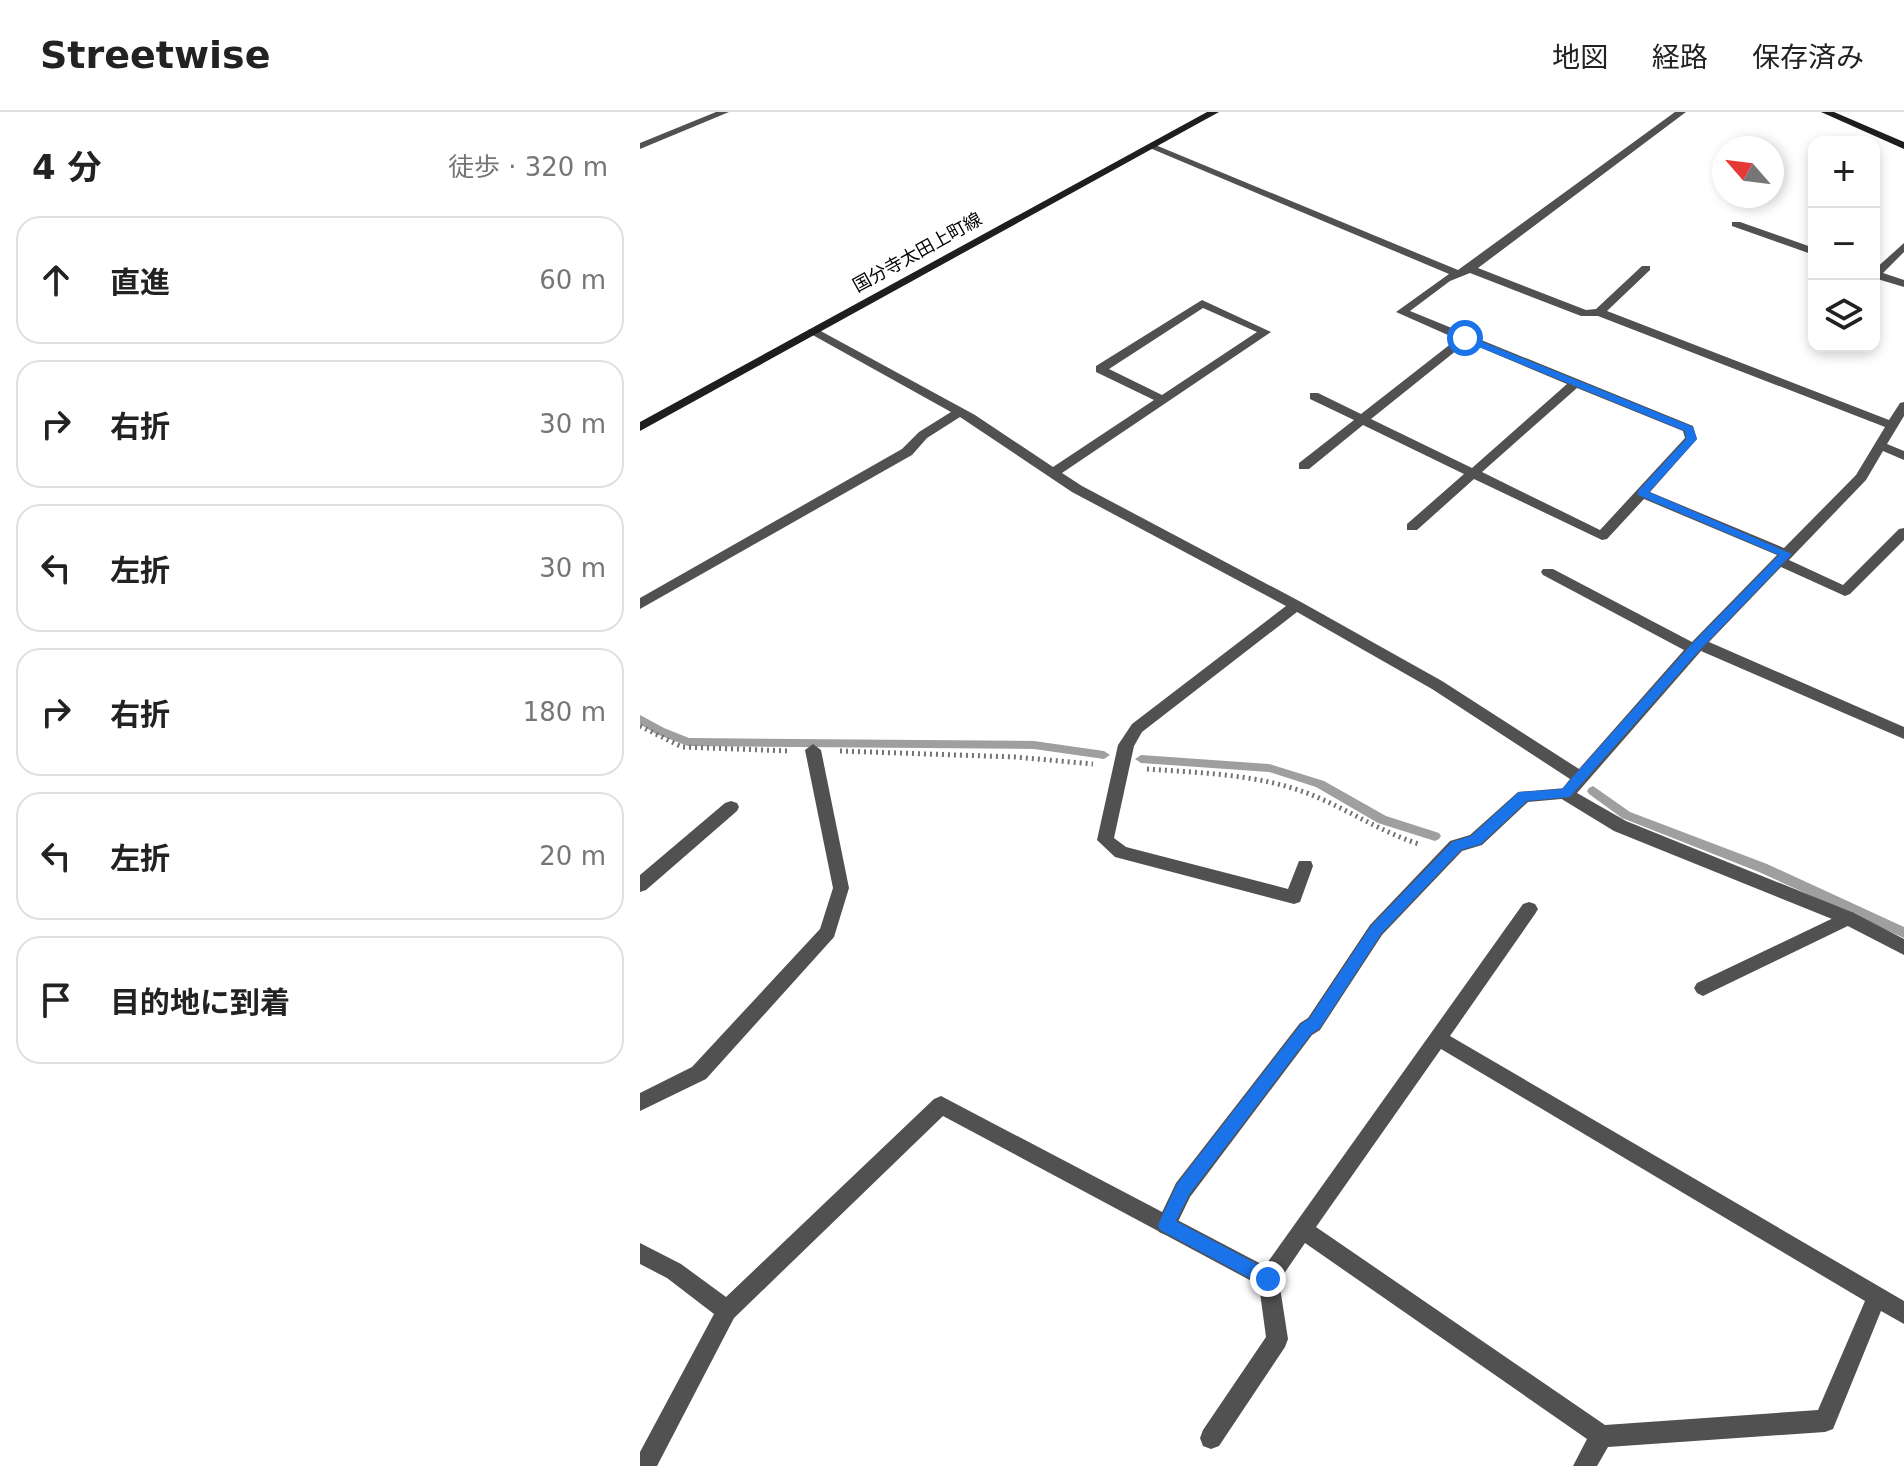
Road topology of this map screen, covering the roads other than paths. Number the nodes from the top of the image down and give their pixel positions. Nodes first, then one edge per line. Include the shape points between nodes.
1 (724, 112) edge
2 (1214, 112) edge
3 (1681, 112) edge
4 (1826, 112) edge
5 (640, 146) edge
6 (1150, 146) junction
7 (1904, 146) edge
8 (1736, 224) dead end
9 (1904, 246) edge
10 (1808, 248) edge
11 (1646, 268) dead end
12 (1880, 269) edge
13 (1464, 272) junction
14 (1880, 276) edge
15 (1904, 284) edge
16 (1599, 312) junction
17 (813, 331) junction
18 (1465, 338) junction
19 (1575, 383) junction
20 (1314, 396) dead end
21 (1163, 400) junction
22 (1904, 406) edge
23 (960, 412) junction
24 (1362, 420) junction
25 (1893, 426) junction
26 (640, 427) edge
27 (1882, 446) junction
28 (1904, 456) edge
29 (1304, 466) dead end
30 (1053, 473) junction
31 (1474, 474) junction
32 (1642, 493) junction
33 (1412, 527) dead end
34 (1904, 532) edge
35 (1783, 557) junction
36 (1548, 572) dead end
37 (640, 604) edge
38 (1296, 605) junction
39 (1697, 647) junction
40 (1904, 733) edge
41 (813, 750) road end
42 (1580, 778) junction
43 (1566, 794) junction
44 (731, 807) dead end
45 (1305, 866) dead end
46 (640, 885) edge
47 (1529, 909) dead end
48 (1848, 918) junction
49 (1904, 948) edge
50 (1703, 988) dead end
51 (1438, 1038) junction
52 (640, 1102) edge
53 (1166, 1225) junction
54 (1303, 1230) junction
55 (640, 1253) edge
56 (1268, 1279) junction
57 (1877, 1297) junction
58 (727, 1311) junction
59 (1904, 1313) edge
60 (1602, 1436) junction
61 (1211, 1438) dead end
62 (645, 1466) edge
63 (1584, 1466) edge

1 - 5 street
2 - 6 main road, 国分寺太田上町線
3 - 13 street
4 - 7 main road
6 - 13 street
6 - 17 main road, 国分寺太田上町線
8 - 10 street
9 - 12 street
11 - 16 street
13 - 16 street via 1585,314
13 - 18 street via 1402,312
14 - 15 street
16 - 25 street
17 - 23 street
17 - 26 main road, 国分寺太田上町線
18 - 19 street
18 - 24 street
19 - 31 street
19 - 32 street via 1689,429 1691,439
20 - 24 street
21 - 21 street via 1189,383 1265,332 1202,303 1100,369
21 - 30 street
22 - 25 street
23 - 30 street
23 - 37 street via 907,452
24 - 29 street
24 - 31 street
25 - 27 street
27 - 28 street
27 - 35 street via 1861,477
30 - 38 street
31 - 32 street via 1602,536
31 - 33 street
32 - 35 street
34 - 35 street via 1845,591
35 - 39 street
36 - 39 street
38 - 42 street via 1437,685
38 - 45 street via 1137,728 1126,745 1105,840 1121,852 1294,897
39 - 40 street
39 - 42 street
41 - 52 street via 841,888 828,932 699,1073
42 - 43 street
43 - 48 street via 1620,826
43 - 53 street via 1524,796 1476,840 1456,846 1376,930 1314,1024 1183,1190
44 - 46 street
47 - 51 street
48 - 49 street
48 - 50 street
51 - 54 street
51 - 57 street
53 - 56 street
53 - 58 street via 941,1105
54 - 56 street
54 - 60 street
55 - 58 street
56 - 61 street via 1277,1339
57 - 59 street
57 - 60 street via 1825,1421
58 - 62 street
60 - 63 street

